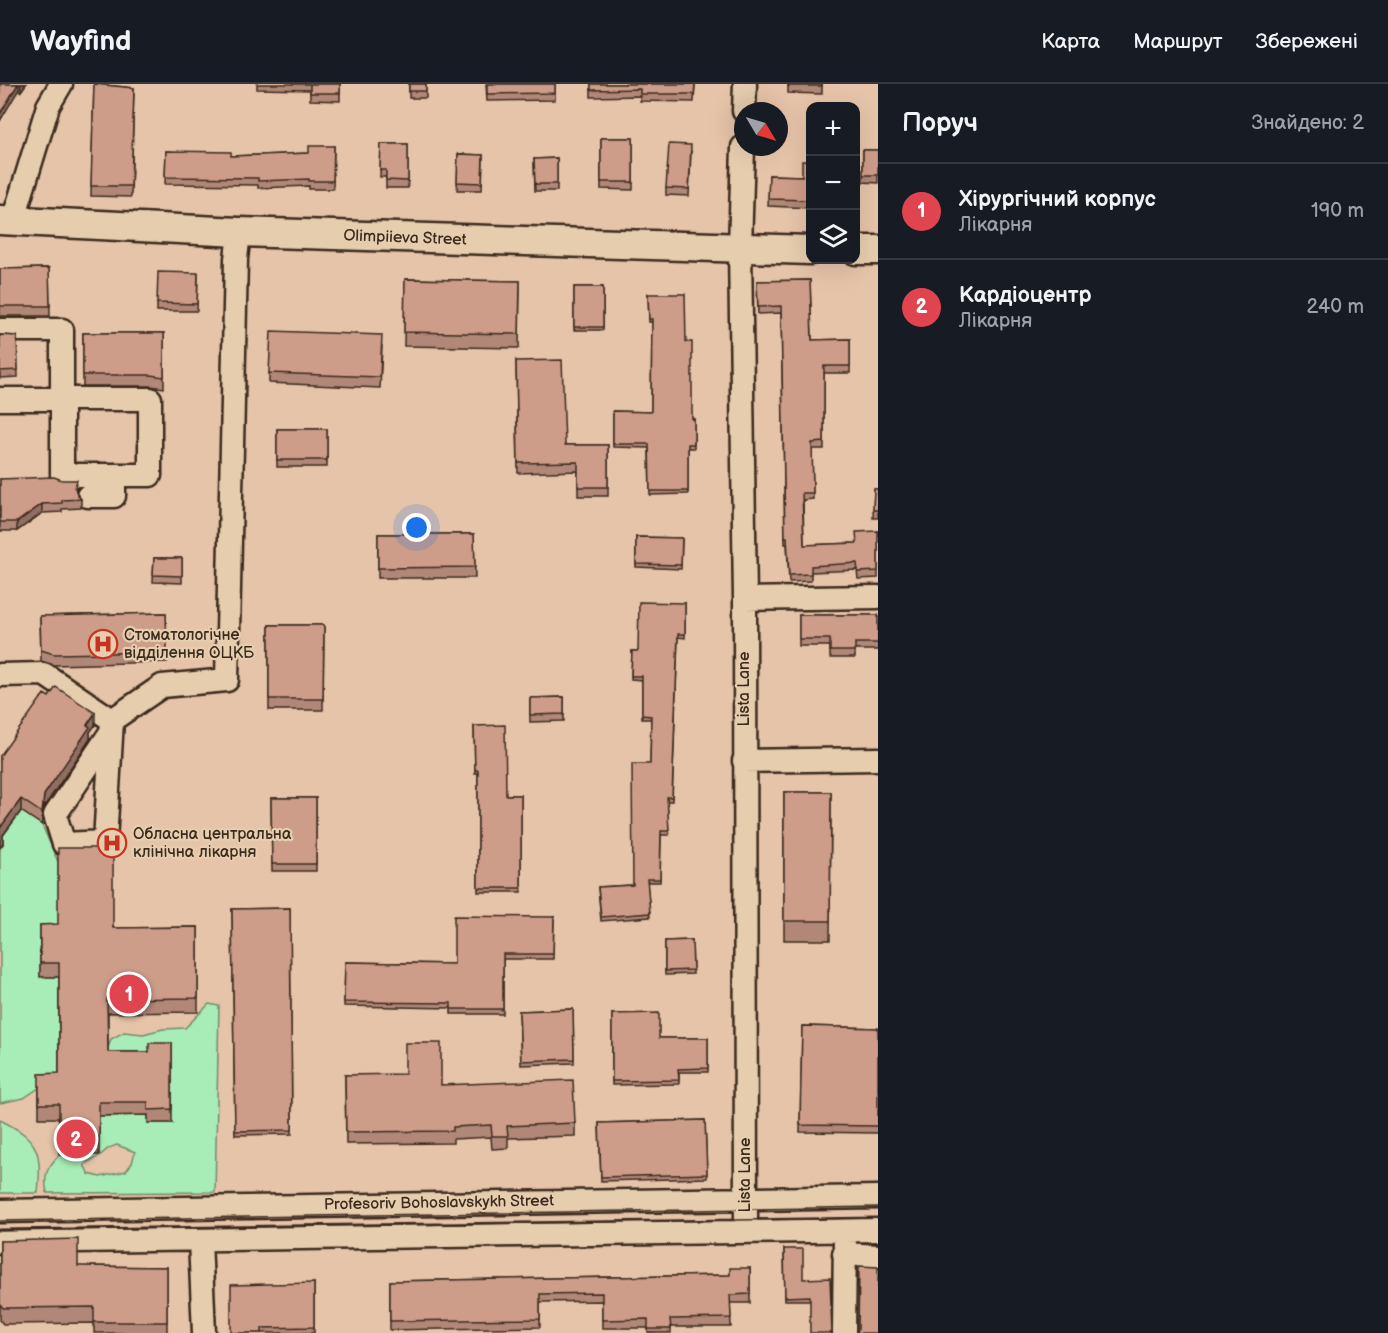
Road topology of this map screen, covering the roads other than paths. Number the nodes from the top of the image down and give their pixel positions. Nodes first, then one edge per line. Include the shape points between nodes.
1 (61, 84) edge
2 (745, 84) edge
3 (744, 102) edge
4 (743, 156) edge
5 (7, 221) edge
6 (239, 232) junction
7 (740, 249) junction
8 (806, 250) edge
9 (860, 250) edge
10 (878, 250) edge
11 (0, 330) edge
12 (0, 399) edge
13 (62, 399) junction
14 (114, 476) junction
15 (88, 496) dead end
16 (878, 597) edge
17 (745, 599) junction
18 (0, 675) edge
19 (878, 759) edge
20 (744, 761) junction
21 (878, 1197) edge
22 (746, 1198) junction
23 (0, 1211) edge
24 (844, 1230) junction
25 (878, 1230) edge
26 (746, 1231) junction
27 (200, 1239) junction
28 (0, 1242) edge
29 (844, 1254) junction
30 (878, 1256) edge
31 (204, 1333) edge
32 (844, 1333) edge

1 - 5 street via 48,106
2 - 3 street
4 - 7 street, Lista Lane
5 - 6 main road, Olimpiieva Street
6 - 7 main road, Olimpiieva Street
6 - 18 street via 227,680 162,686 112,726 44,674
7 - 8 main road, Olimpiieva Street
7 - 17 street, Lista Lane
9 - 10 main road
11 - 13 street via 62,330
12 - 13 street
13 - 14 street via 62,475
13 - 14 street via 150,399 150,475
14 - 15 street via 114,496
16 - 17 street
17 - 20 street, Lista Lane
19 - 20 street
20 - 22 street, Lista Lane
21 - 22 street, Profesoriv Bohoslavskykh Street
22 - 23 street, Profesoriv Bohoslavskykh Street
22 - 26 street, Lista Lane
24 - 25 street, Profesoriv Bohoslavskykh Street
24 - 26 street, Profesoriv Bohoslavskykh Street
24 - 29 street
26 - 27 street, Profesoriv Bohoslavskykh Street
27 - 28 street, Profesoriv Bohoslavskykh Street
27 - 31 street
29 - 30 street
29 - 32 street

